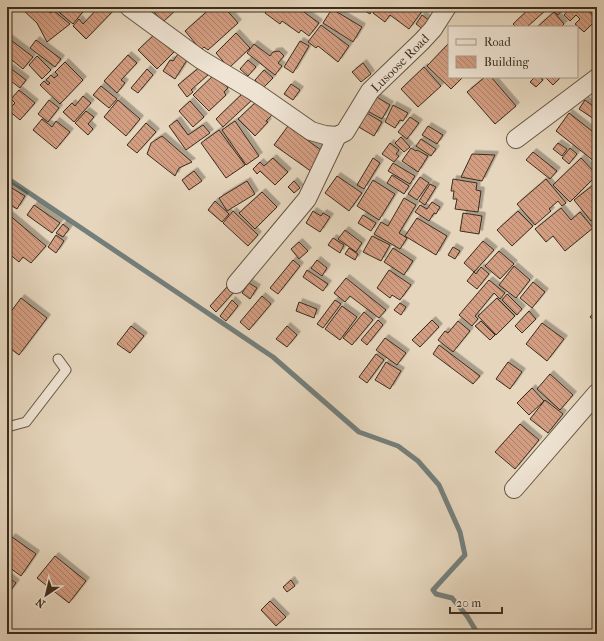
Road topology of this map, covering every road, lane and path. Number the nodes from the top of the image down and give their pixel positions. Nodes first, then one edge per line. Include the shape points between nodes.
1 (129, 7) edge
2 (447, 7) edge
3 (597, 78) edge
4 (337, 136) junction
5 (516, 139) dead end
6 (236, 284) dead end
7 (58, 360) dead end
8 (597, 394) edge
9 (7, 423) edge
10 (514, 489) dead end

1 - 4 street via 200,59 255,92 311,131 325,136
2 - 4 street, Lusoose Road via 433,29 370,91 345,132
3 - 5 street
4 - 6 street via 307,199
7 - 9 lane via 66,370 26,422 11,426
8 - 10 street

